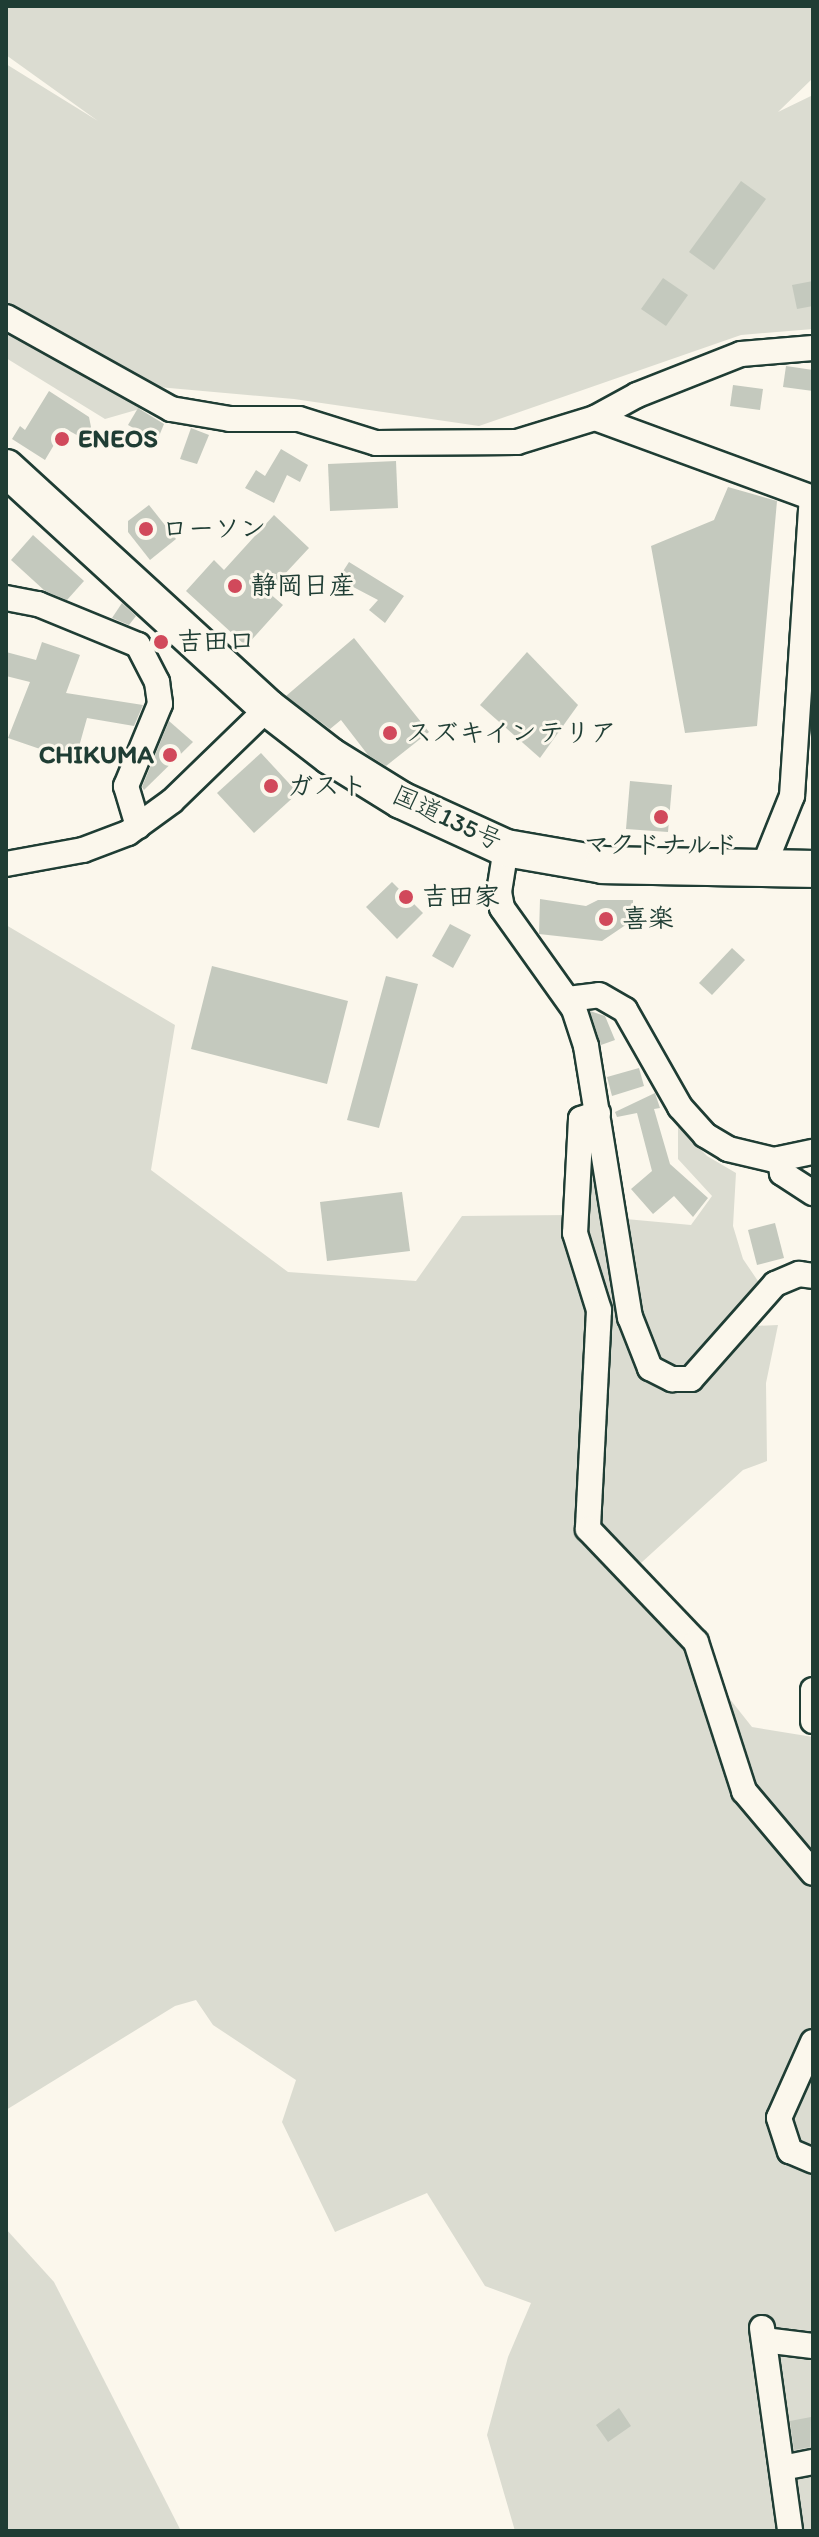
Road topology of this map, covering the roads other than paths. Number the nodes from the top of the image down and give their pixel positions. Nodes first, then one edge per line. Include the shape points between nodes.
1 (6, 317) edge
2 (813, 348) edge
3 (595, 418) junction
4 (6, 468) edge
5 (812, 498) edge
6 (6, 598) edge
7 (268, 708) junction
8 (138, 826) junction
9 (506, 848) junction
10 (6, 864) edge
11 (763, 868) junction
12 (813, 869) edge
13 (568, 999) junction
14 (598, 1113) junction
15 (813, 1152) edge
16 (780, 1159) junction
17 (813, 1193) edge
18 (813, 1258) edge
19 (813, 1276) edge
20 (787, 1279) junction
21 (813, 1690) edge
22 (813, 1721) edge
23 (813, 1873) edge
24 (813, 2042) edge
25 (813, 2161) edge
26 (813, 2346) edge
27 (813, 2462) edge
28 (782, 2468) junction
29 (790, 2531) edge

1 - 3 street via 171,409 230,419 299,419 376,443 517,442
2 - 3 street via 741,354 637,395
3 - 5 street
4 - 7 highway, 国道135号
5 - 11 street via 792,796
6 - 8 street via 38,604 138,645 157,682 160,704 126,786
7 - 8 street
7 - 9 highway, 国道135号 via 330,756 401,800
8 - 10 street via 83,850
9 - 11 highway, 国道135号 via 603,865
9 - 13 street via 499,892 502,908
11 - 12 highway, 国道135号
13 - 14 street via 586,1046
13 - 16 street via 585,993 625,1010 680,1107 705,1135 746,1157
14 - 20 street via 630,1317 650,1368 672,1379 691,1379 775,1284
14 - 23 street via 581,1119 575,1233 599,1310 588,1529 696,1642 727,1752 744,1791
15 - 16 street
16 - 17 street via 782,1173
18 - 20 street via 794,1265
19 - 20 street
21 - 22 street
24 - 25 street via 779,2118 790,2151
26 - 28 street via 763,2334
27 - 28 street
28 - 29 street

